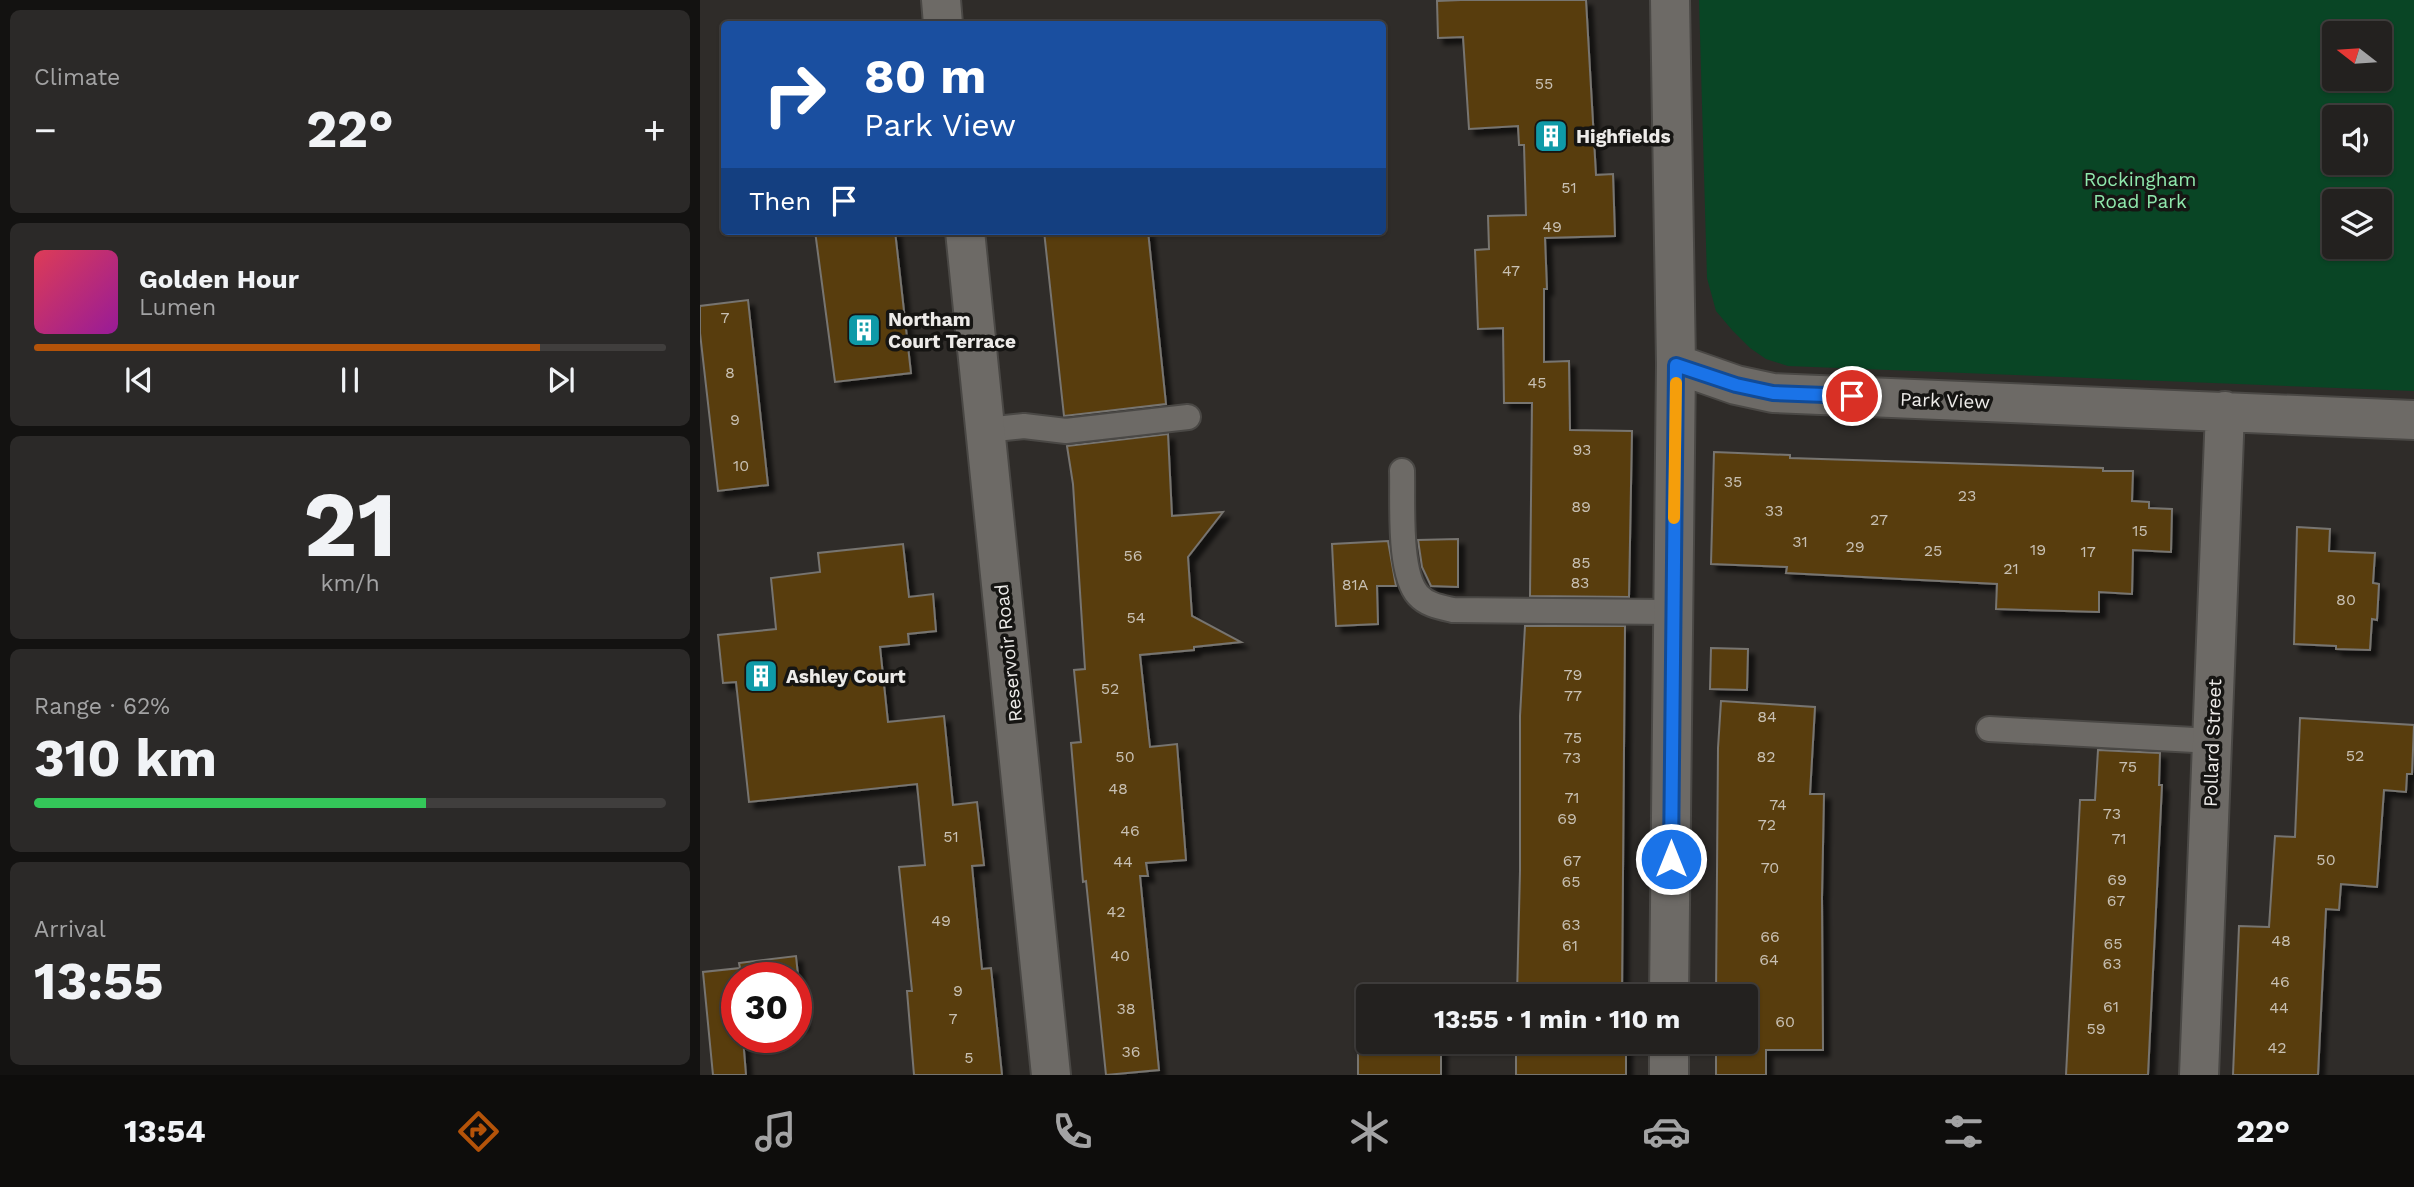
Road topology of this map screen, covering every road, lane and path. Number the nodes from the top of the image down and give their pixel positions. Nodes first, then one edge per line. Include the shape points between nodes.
1 (941, 0) edge
2 (1670, 0) edge
3 (943, 21) edge
4 (965, 235) edge
5 (1676, 365) junction
6 (2225, 411) junction
7 (1188, 417) dead end
8 (2414, 420) edge
9 (986, 430) junction
10 (1402, 471) dead end
11 (1673, 612) junction
12 (1989, 729) dead end
13 (2213, 741) junction
14 (1669, 984) edge
15 (1669, 1054) edge
16 (1051, 1075) edge
17 (1669, 1075) edge
18 (2199, 1075) edge

1 - 3 street
2 - 5 street
4 - 9 street, Reservoir Road
5 - 6 street, Park View via 1773,393
5 - 11 street
6 - 8 street, Park View
6 - 13 street, Pollard Street
7 - 9 lane via 1066,431 1024,426
9 - 16 street, Reservoir Road
10 - 11 lane via 1404,561 1417,594 1432,605 1453,610
11 - 14 street
12 - 13 lane
13 - 18 street, Pollard Street
15 - 17 street

